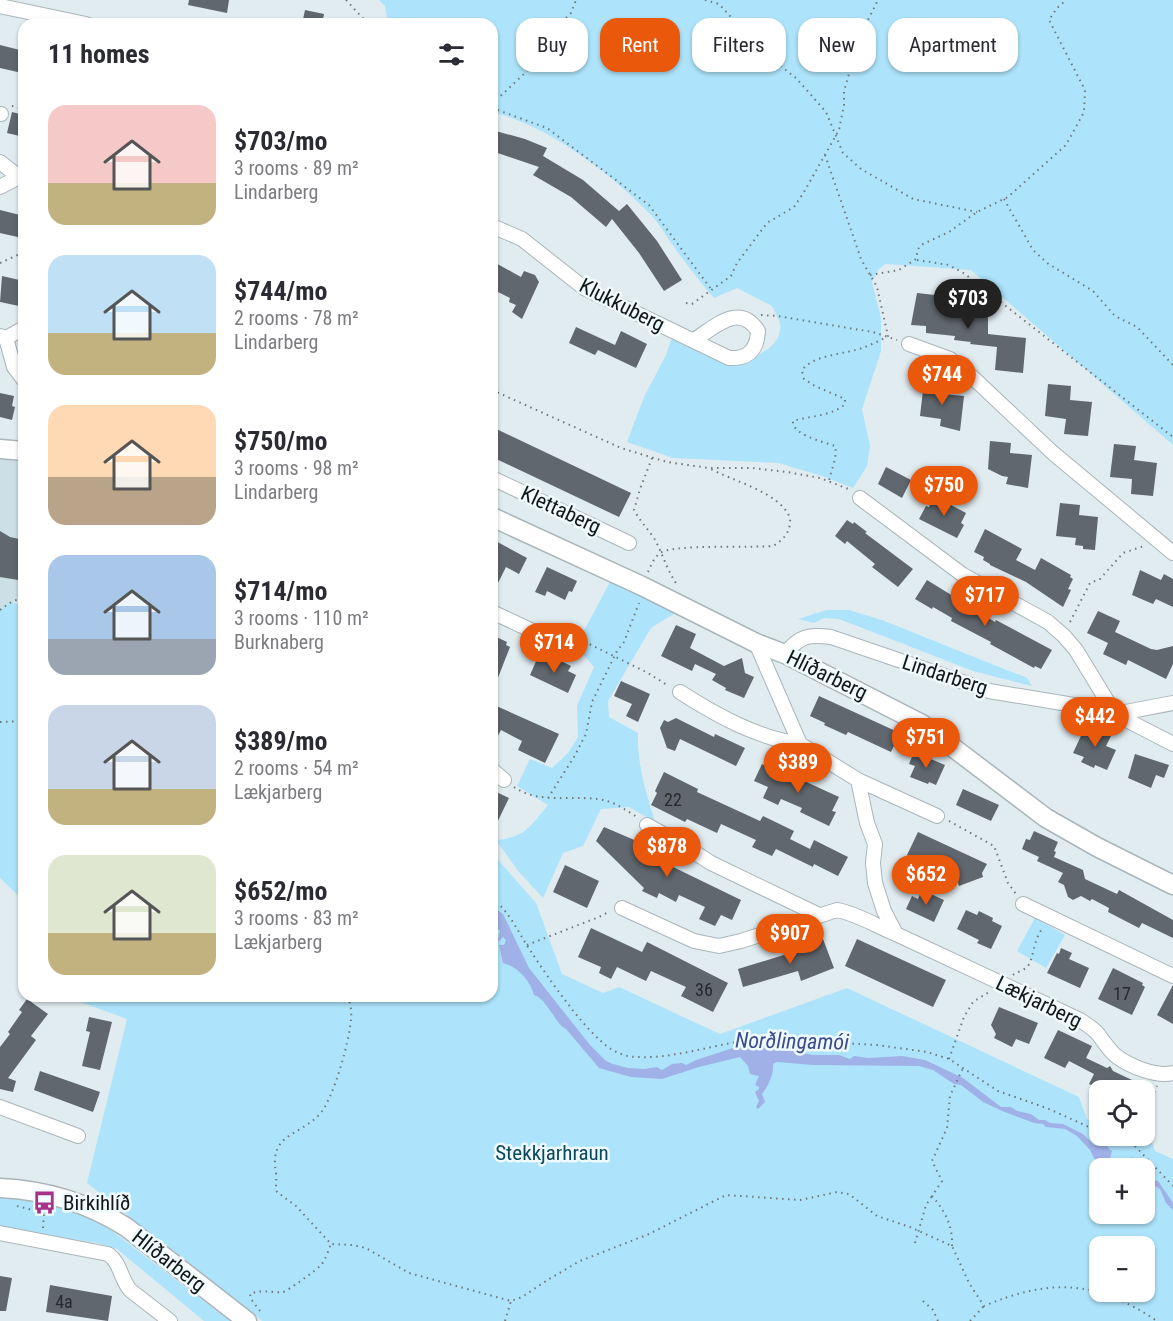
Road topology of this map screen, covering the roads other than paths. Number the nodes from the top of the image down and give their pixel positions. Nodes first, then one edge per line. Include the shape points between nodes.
1 (0, 6) edge
2 (57, 18) edge
3 (0, 162) edge
4 (18, 177) edge
5 (18, 180) edge
6 (0, 187) edge
7 (498, 229) edge
8 (18, 331) edge
9 (3, 337) edge
10 (694, 340) junction
11 (909, 345) road end
12 (18, 372) edge
13 (0, 449) edge
14 (18, 451) edge
15 (498, 481) edge
16 (860, 498) road end
17 (498, 520) edge
18 (629, 543) dead end
19 (1167, 549) edge
20 (498, 615) edge
21 (537, 633) road end
22 (756, 643) junction
23 (785, 654) junction
24 (680, 692) road end
25 (1173, 703) edge
26 (1115, 714) junction
27 (800, 744) junction
28 (1173, 744) edge
29 (498, 775) edge
30 (504, 780) road end
31 (858, 780) junction
32 (937, 816) road end
33 (647, 825) road end
34 (1173, 885) edge
35 (1023, 904) road end
36 (622, 908) road end
37 (819, 915) junction
38 (896, 934) junction
39 (1173, 976) edge
40 (1167, 1074) edge
41 (0, 1107) edge
42 (78, 1136) dead end
43 (0, 1183) edge
44 (9, 1189) edge
45 (0, 1233) edge
46 (253, 1319) edge
47 (170, 1321) edge

1 - 2 street
3 - 4 street
5 - 6 street
7 - 10 street, Klukkuberg via 522,239 584,288
8 - 9 street
9 - 12 street
10 - 10 street, Klukkuberg via 712,351 739,359 755,347 758,331 752,321 729,318
11 - 19 street via 951,359 1053,453
13 - 14 street
15 - 18 street, Klettaberg
16 - 26 street via 963,575 1048,622 1076,650
17 - 22 street, Hlíðarberg via 640,592
20 - 21 street
22 - 23 street, Hlíðarberg
22 - 27 street
23 - 26 street, Lindarberg via 795,641 814,634 831,637 989,691
23 - 34 street, Hlíðarberg via 922,724 1046,818
24 - 27 street via 759,733
25 - 26 street, Lindarberg
26 - 28 street, Lindarberg
27 - 31 street
29 - 30 street
31 - 32 street
31 - 38 street via 875,844 875,883
33 - 37 street via 711,863
35 - 39 street
36 - 37 street, Lækjarberg via 694,941 720,946
37 - 38 street, Lækjarberg via 837,910 852,913
38 - 40 street, Lækjarberg via 1006,980 1080,1020 1116,1056
41 - 42 street
43 - 44 street, Hlíðarberg
44 - 46 street, Hlíðarberg via 71,1201 112,1218
45 - 47 street via 108,1254 116,1259 130,1290

